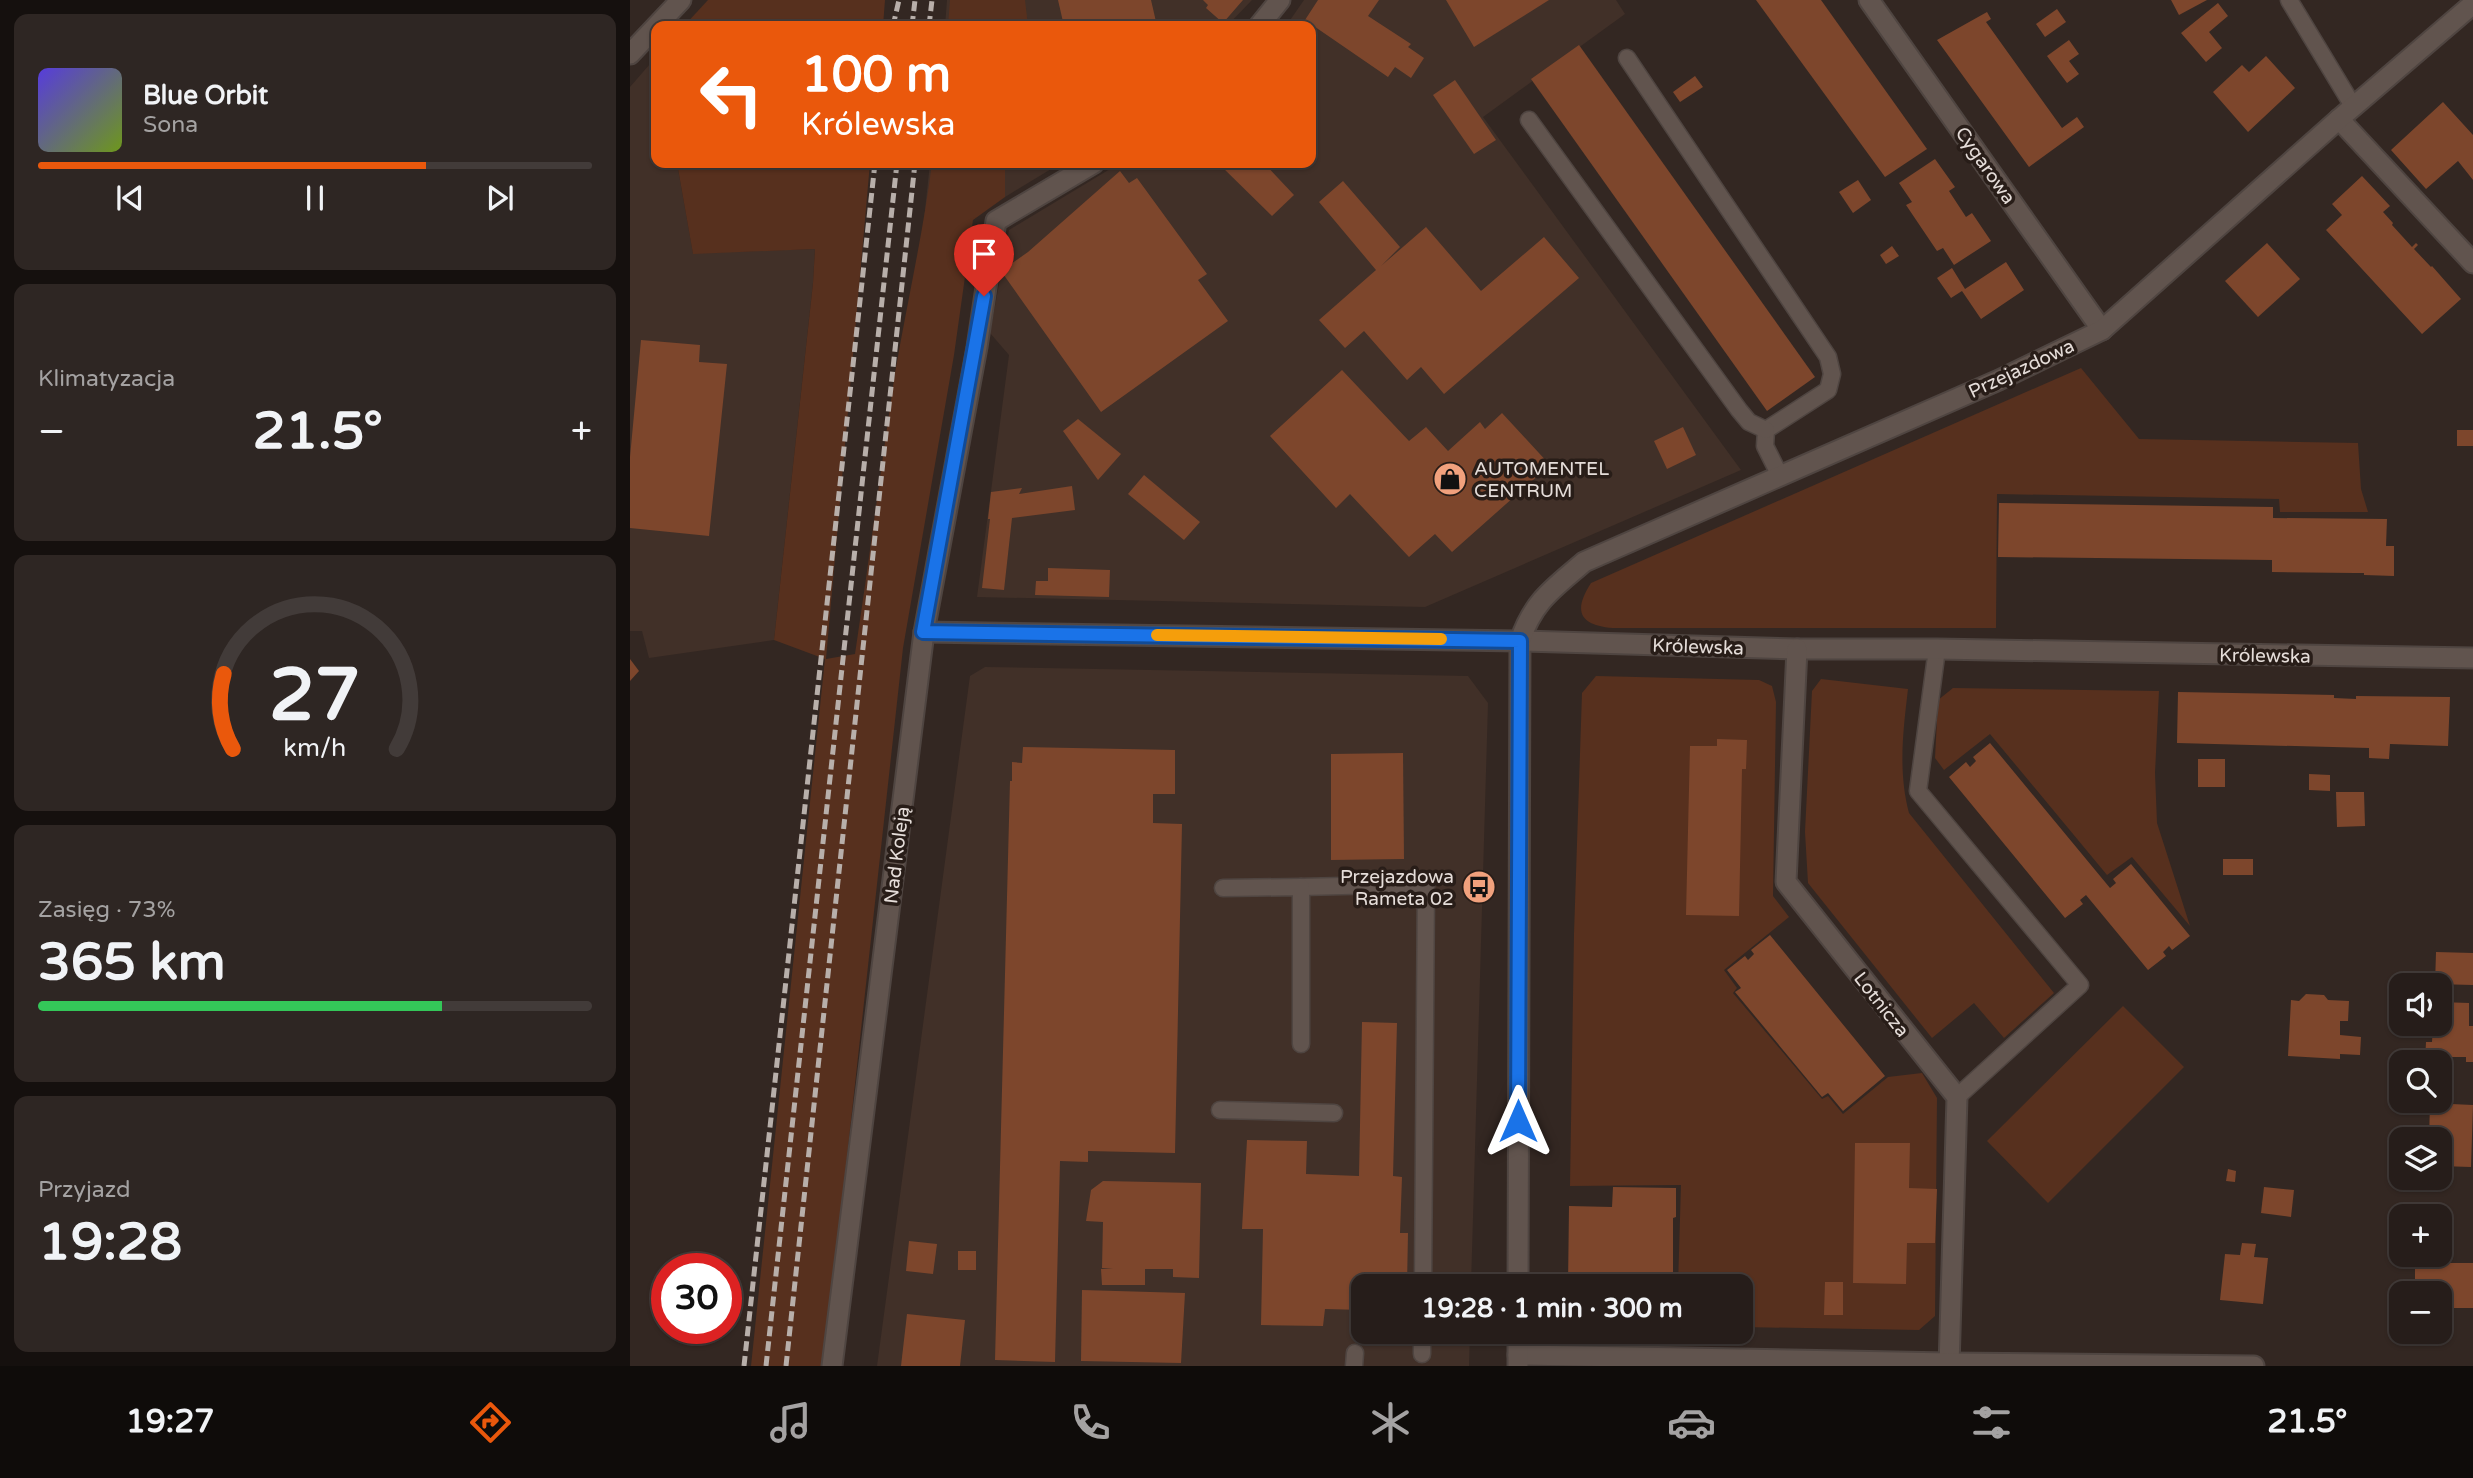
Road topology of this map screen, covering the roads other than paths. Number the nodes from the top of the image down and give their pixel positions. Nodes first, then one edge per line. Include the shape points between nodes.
1 (681, 0) edge
2 (1280, 0) edge
3 (1869, 0) edge
4 (2289, 0) edge
5 (2473, 4) edge
6 (661, 21) edge
7 (1263, 21) edge
8 (651, 32) edge
9 (630, 54) edge
10 (1627, 58) dead end
11 (2346, 113) junction
12 (1529, 120) dead end
13 (1086, 168) edge
14 (2473, 263) edge
15 (2102, 330) junction
16 (1766, 430) junction
17 (1780, 476) junction
18 (923, 632) junction
19 (1520, 641) junction
20 (1797, 649) junction
21 (1937, 649) junction
22 (2473, 658) edge
23 (1301, 887) junction
24 (1223, 888) dead end
25 (1301, 1044) dead end
26 (1956, 1097) junction
27 (1220, 1110) dead end
28 (1334, 1113) dead end
29 (1423, 1274) edge
30 (1518, 1274) edge
31 (1422, 1344) edge
32 (1422, 1354) dead end
33 (1518, 1360) edge
34 (1949, 1365) edge
35 (832, 1366) edge
36 (2254, 1366) edge

1 - 6 street
2 - 7 street
3 - 15 street, Cygarowa
4 - 11 lane
5 - 11 street, Przejazdowa
8 - 9 street
10 - 16 lane via 1828,357 1832,374 1828,390
11 - 14 street
11 - 15 street, Przejazdowa
12 - 16 lane via 1739,410 1756,427
13 - 18 street, Nad Koleją via 996,221
15 - 17 street, Przejazdowa
16 - 17 lane via 1765,446
17 - 19 street, Przejazdowa via 1584,562 1539,600
18 - 19 street, Królewska
18 - 35 street, Nad Koleją
19 - 20 street, Królewska
19 - 30 street
20 - 21 street, Królewska
20 - 26 street, Lotnicza via 1786,882
21 - 22 street, Królewska
21 - 26 lane via 1918,791 2080,985
23 - 24 lane
23 - 25 lane
23 - 29 lane via 1426,884
26 - 34 street
27 - 28 lane
31 - 32 lane
33 - 34 street
34 - 36 street

